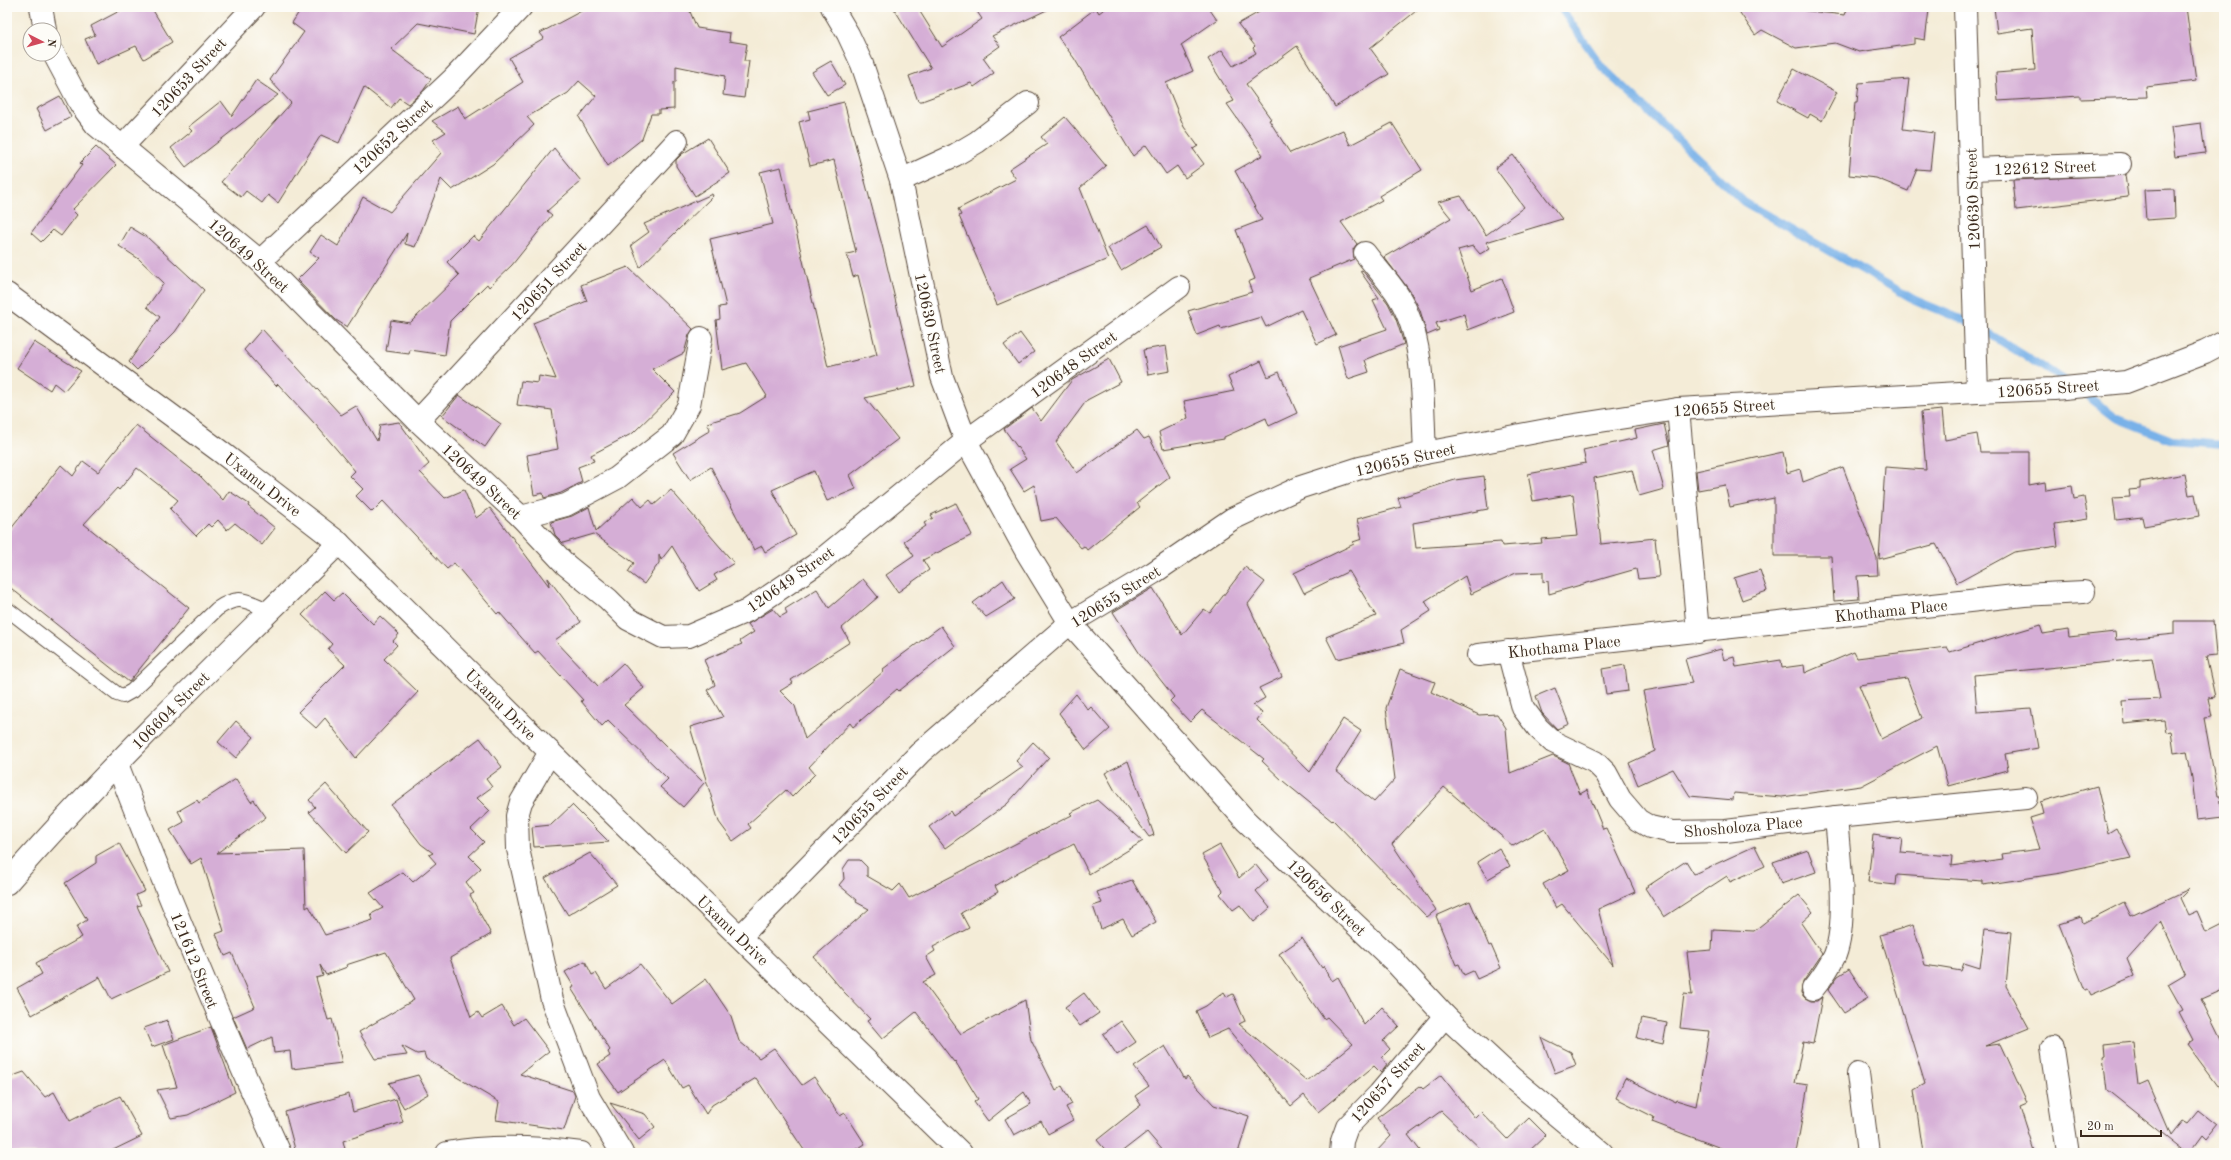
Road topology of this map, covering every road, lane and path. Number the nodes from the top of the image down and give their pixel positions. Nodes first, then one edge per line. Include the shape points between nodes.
1 (41, 7) edge
2 (254, 7) edge
3 (521, 7) edge
4 (832, 7) edge
5 (1966, 7) edge
6 (44, 22) edge
7 (58, 62) edge
8 (1028, 103) dead end
9 (677, 141) dead end
10 (122, 147) junction
11 (2120, 164) dead end
12 (1971, 169) junction
13 (900, 180) junction
14 (1365, 253) dead end
15 (260, 261) junction
16 (1179, 287) dead end
17 (7, 294) edge
18 (701, 338) dead end
19 (2224, 342) edge
20 (1977, 392) junction
21 (1678, 409) junction
22 (418, 422) junction
23 (966, 441) junction
24 (1424, 453) junction
25 (521, 517) junction
26 (339, 543) junction
27 (2084, 592) dead end
28 (7, 609) edge
29 (270, 611) junction
30 (1070, 623) junction
31 (1698, 632) junction
32 (1508, 651) junction
33 (1478, 655) dead end
34 (550, 752) junction
35 (117, 764) junction
36 (2026, 798) dead end
37 (1836, 817) junction
38 (7, 883) edge
39 (740, 937) junction
40 (1813, 989) dead end
41 (1445, 1016) junction
42 (2052, 1048) dead end
43 (1858, 1074) dead end
44 (280, 1153) edge
45 (447, 1153) edge
46 (581, 1153) edge
47 (622, 1153) edge
48 (961, 1153) edge
49 (1341, 1153) edge
50 (1602, 1153) edge
51 (1868, 1153) edge
52 (2068, 1153) edge

1 - 6 street
2 - 10 street, 120653 Street
3 - 15 street, 120652 Street via 454,79
4 - 13 street, 120630 Street via 862,64
5 - 12 street, 120630 Street
7 - 10 street, 120649 Street via 81,105 96,125
8 - 13 street via 977,142
9 - 22 street, 120651 Street
10 - 15 street, 120649 Street
11 - 12 street, 122612 Street
12 - 20 street, 120630 Street
13 - 23 street, 120630 Street via 942,377
14 - 24 street via 1399,297 1411,325 1418,354
15 - 22 street, 120649 Street
16 - 23 street, 120648 Street
17 - 26 street, Uxamu Drive
18 - 25 street via 689,405 672,435 617,478 566,505
19 - 20 street, 120655 Street via 2126,382 2054,389
20 - 21 street, 120655 Street
21 - 24 street, 120655 Street via 1568,426
21 - 31 street
22 - 25 street, 120649 Street
23 - 25 street, 120649 Street via 815,565 747,611 689,636 663,637 628,619 566,565
23 - 30 street, 120630 Street via 1026,551
24 - 30 street, 120655 Street via 1360,468 1270,500 1232,520 1153,573
26 - 29 street, 106604 Street
26 - 34 street, Uxamu Drive
27 - 31 street, Khothama Place via 2024,595
28 - 29 lane via 123,696 132,691 217,609 231,600 238,599
29 - 35 street, 106604 Street
30 - 39 street, 120655 Street via 920,753
30 - 41 street, 120656 Street via 1246,820 1394,961
31 - 32 street, Khothama Place
32 - 33 street, Khothama Place
32 - 37 street, Shosholoza Place via 1523,708 1538,728 1553,742 1595,762 1606,773 1620,799 1638,820 1650,827 1672,832 1726,831
34 - 39 street, Uxamu Drive
34 - 47 street via 521,802 517,816 518,849 552,1000 589,1098
35 - 38 street, 106604 Street via 62,820
35 - 44 street, 121612 Street via 190,950 232,1050
36 - 37 street, Shosholoza Place
37 - 40 street via 1840,871 1840,934 1827,971
39 - 48 street, Uxamu Drive
41 - 49 street, 120657 Street via 1379,1094 1346,1127
41 - 50 street, 120656 Street via 1513,1079
42 - 52 street
43 - 51 street
45 - 46 street via 471,1149 514,1148

